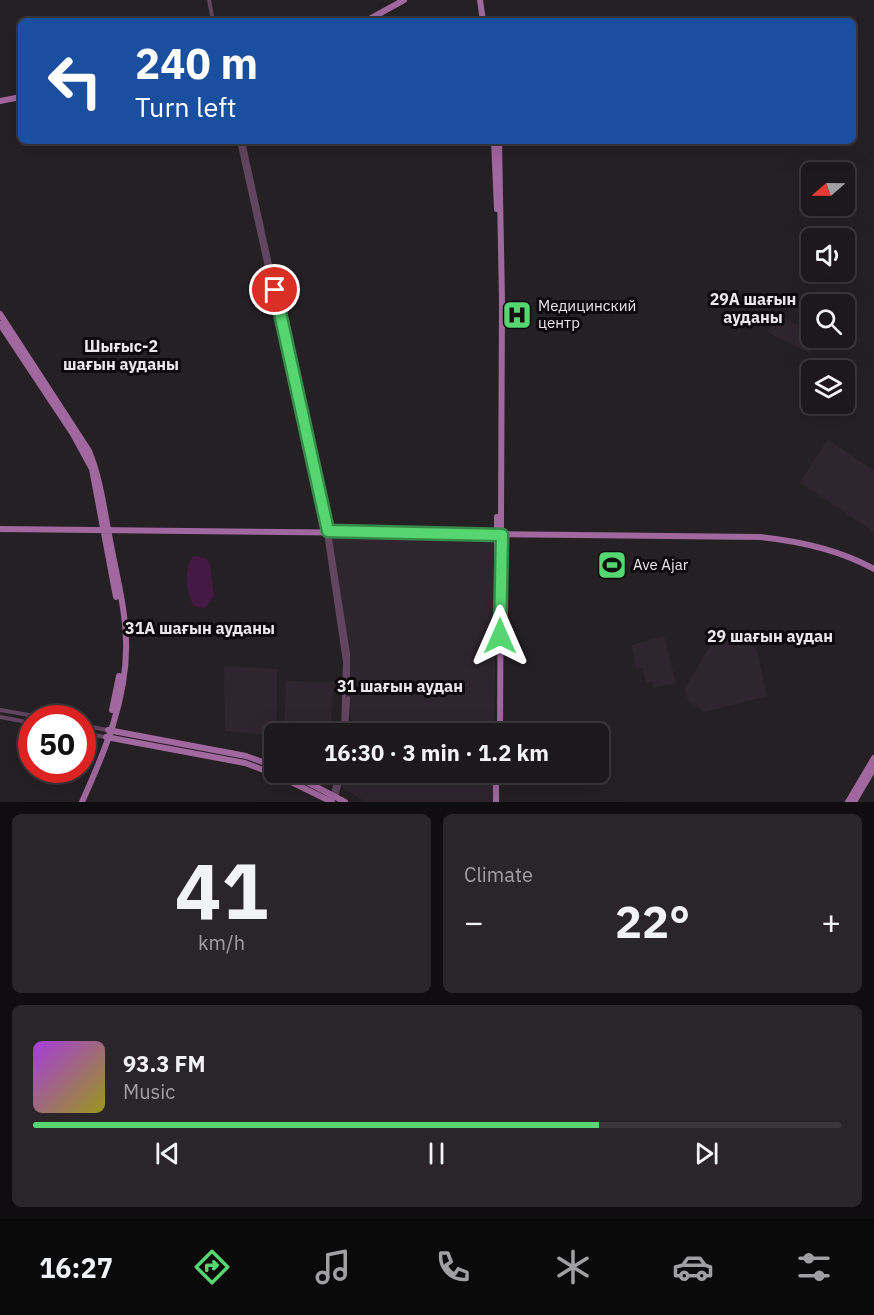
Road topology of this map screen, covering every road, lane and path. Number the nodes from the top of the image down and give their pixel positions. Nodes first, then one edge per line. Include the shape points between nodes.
1 (209, 0) edge
2 (404, 0) edge
3 (482, 0) edge
4 (212, 18) edge
5 (371, 18) edge
6 (485, 18) edge
7 (18, 97) edge
8 (0, 100) edge
9 (242, 144) edge
10 (494, 144) edge
11 (499, 144) edge
12 (500, 301) junction
13 (0, 314) edge
14 (0, 324) edge
15 (0, 531) edge
16 (106, 532) junction
17 (327, 532) junction
18 (499, 536) junction
19 (874, 570) edge
20 (0, 710) edge
21 (18, 713) edge
22 (0, 717) edge
23 (18, 720) edge
24 (345, 723) edge
25 (498, 723) edge
26 (96, 730) edge
27 (96, 734) edge
28 (108, 734) junction
29 (874, 758) edge
30 (264, 762) edge
31 (874, 768) edge
32 (264, 770) edge
33 (296, 783) edge
34 (306, 783) edge
35 (337, 783) edge
36 (498, 783) edge
37 (333, 800) edge
38 (81, 802) edge
39 (345, 802) edge
40 (498, 802) edge
41 (848, 802) edge
42 (854, 802) edge

1 - 4 street
2 - 5 main road
3 - 6 main road
7 - 8 main road
9 - 17 street
10 - 12 main road
11 - 12 main road
12 - 18 main road
13 - 16 main road via 89,451 97,470
14 - 16 main road via 85,454
15 - 16 main road
16 - 17 main road
16 - 28 main road via 126,639 124,674
17 - 18 main road
17 - 24 street via 345,662
18 - 19 main road via 717,538 801,544
18 - 25 main road
20 - 21 street
22 - 23 street
26 - 28 street
27 - 28 street
28 - 30 main road via 246,756
28 - 32 main road
28 - 38 main road
29 - 41 main road
31 - 42 main road
33 - 37 main road
34 - 37 main road
35 - 37 street
36 - 40 main road
37 - 39 main road

